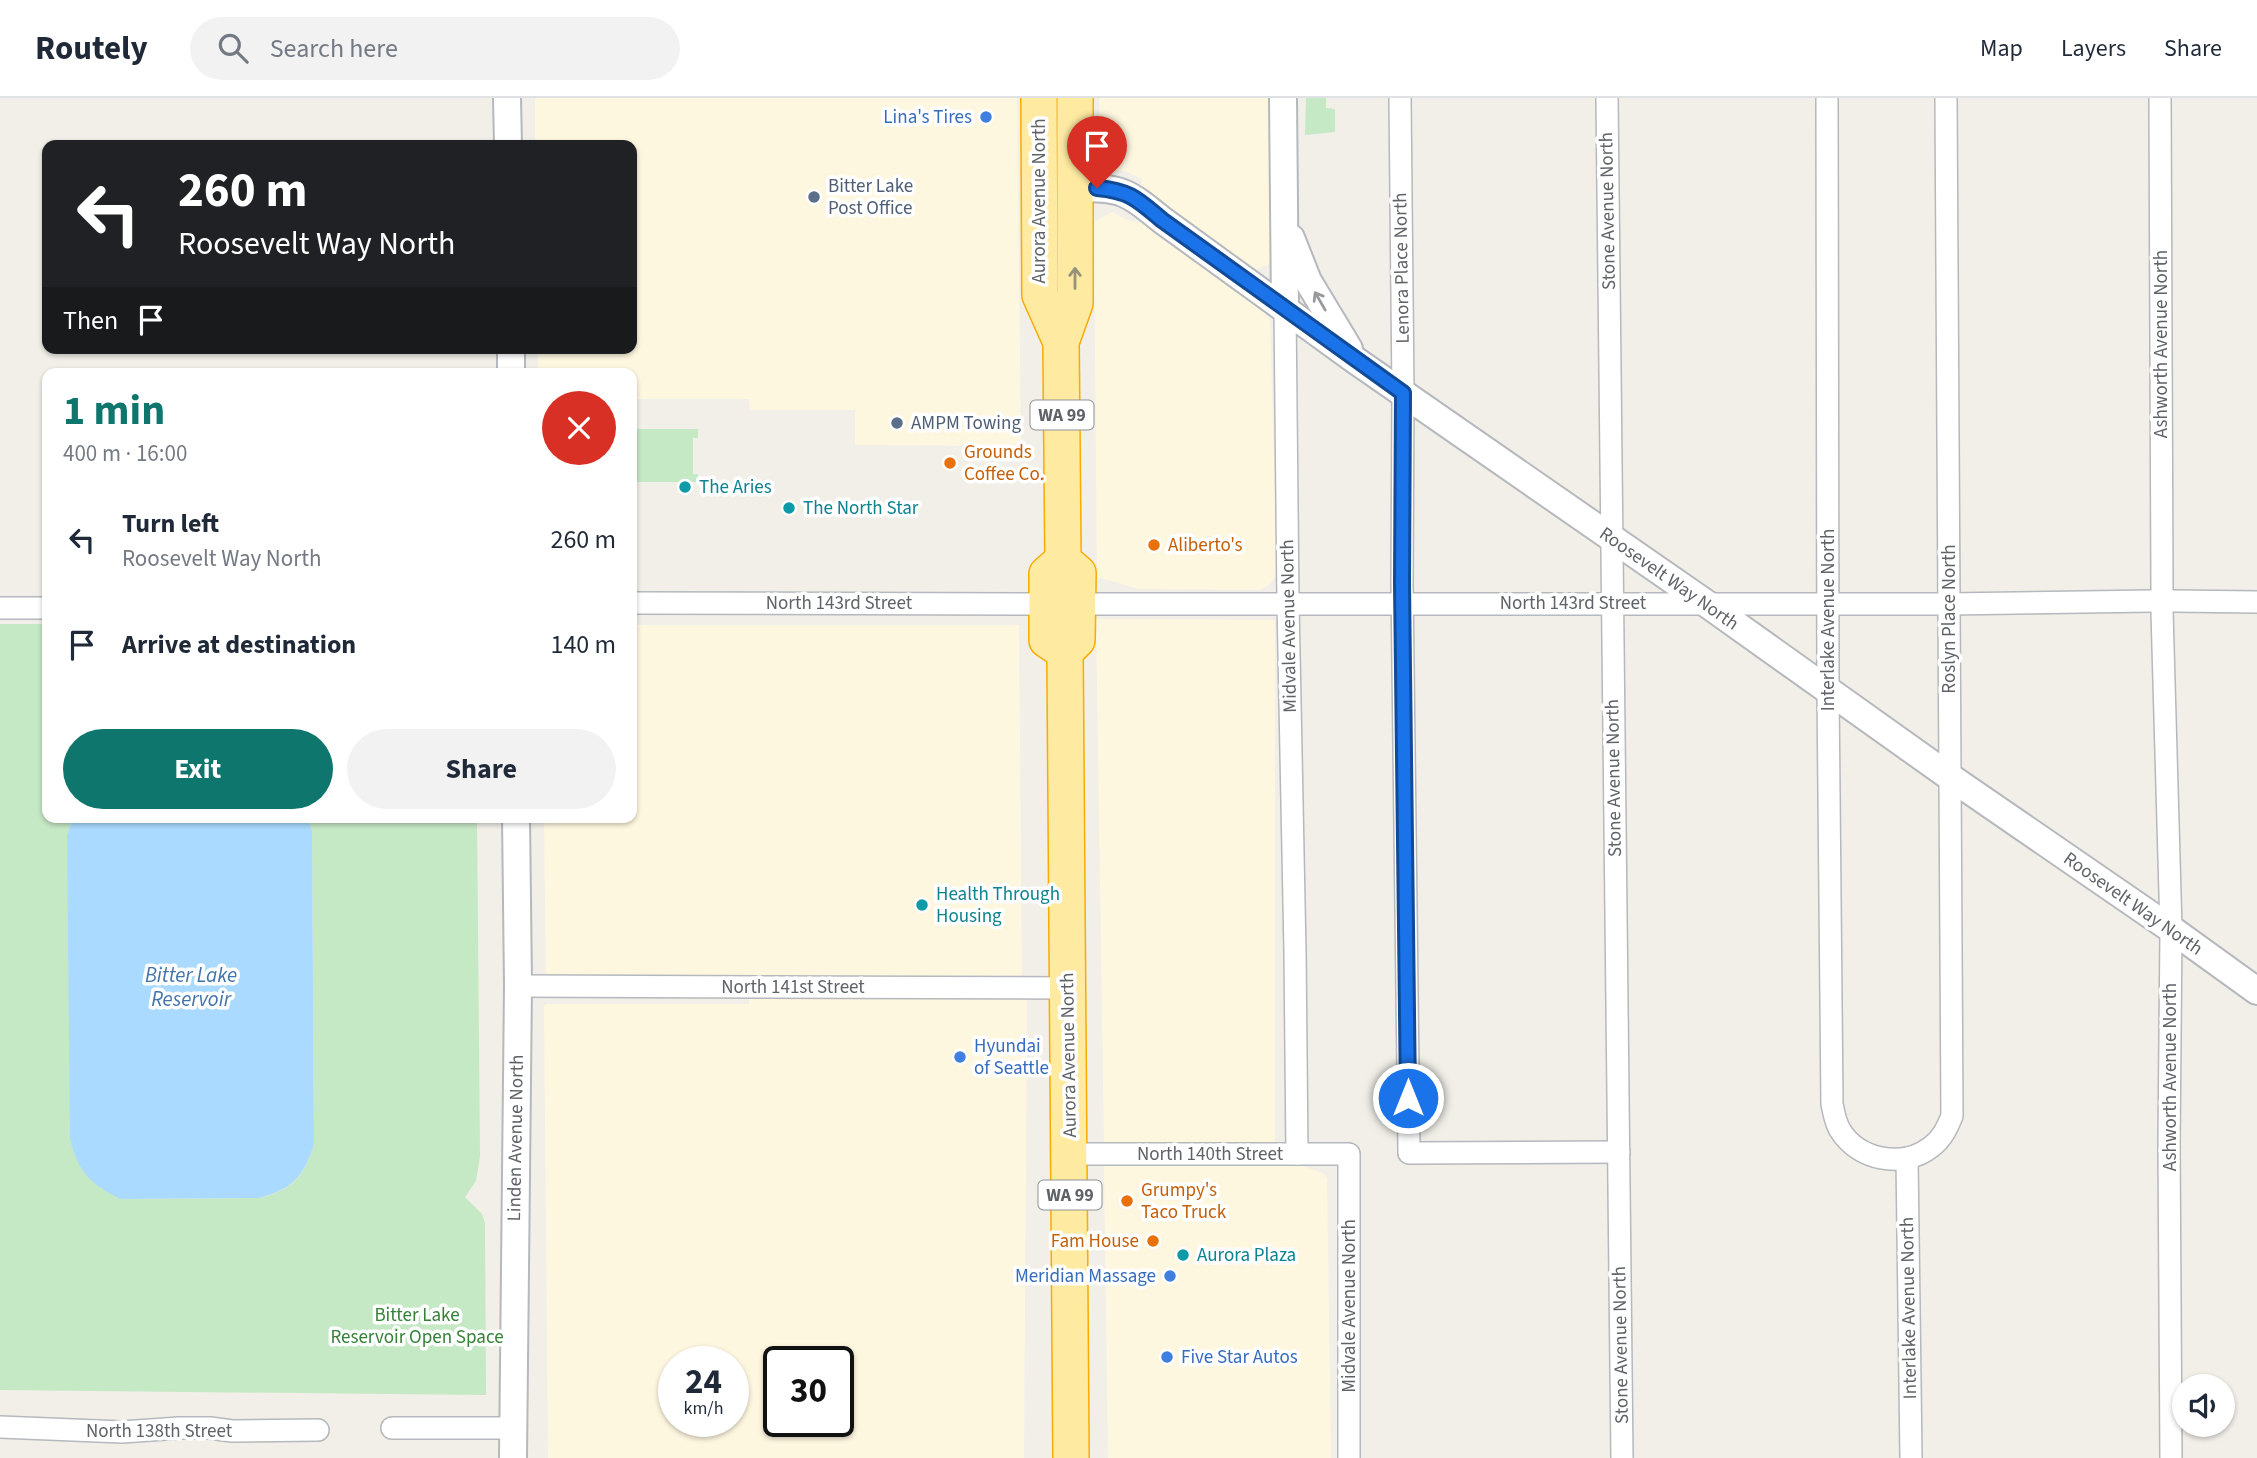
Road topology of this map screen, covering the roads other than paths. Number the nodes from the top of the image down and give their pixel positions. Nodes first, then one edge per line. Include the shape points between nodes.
1 (507, 98) edge
2 (1039, 98) edge
3 (1075, 98) edge
4 (1283, 98) edge
5 (1400, 98) edge
6 (1607, 98) edge
7 (1827, 98) edge
8 (1946, 98) edge
9 (2160, 98) edge
10 (508, 140) edge
11 (1075, 188) junction
12 (1284, 218) junction
13 (1285, 309) junction
14 (1060, 342) junction
15 (1355, 360) junction
16 (1403, 393) junction
17 (1612, 539) junction
18 (2162, 601) junction
19 (2257, 601) edge
20 (637, 603) edge
21 (1288, 603) junction
22 (1612, 603) junction
23 (1062, 604) junction
24 (1403, 604) junction
25 (1707, 604) junction
26 (1828, 604) junction
27 (1949, 604) junction
28 (0, 608) edge
29 (42, 608) edge
30 (1828, 691) junction
31 (1950, 777) junction
32 (516, 823) edge
33 (2171, 929) junction
34 (518, 986) junction
35 (1068, 988) junction
36 (2257, 991) edge
37 (1619, 1152) junction
38 (1070, 1154) junction
39 (1297, 1154) junction
40 (1349, 1154) joint
41 (1907, 1158) junction
42 (0, 1427) edge
43 (392, 1428) dead end
44 (513, 1428) junction
45 (318, 1430) dead end
46 (513, 1458) edge
47 (1071, 1458) edge
48 (1349, 1458) edge
49 (1622, 1458) edge
50 (1911, 1458) edge
51 (2171, 1458) edge

1 - 10 street
2 - 14 highway, Aurora Avenue North / WA 99 via 1040,295
3 - 11 highway, Aurora Avenue North / WA 99
4 - 12 street, Midvale Avenue North
5 - 16 street, Lenora Place North
6 - 17 street, Stone Avenue North
7 - 26 street, Interlake Avenue North
8 - 27 street, Roslyn Place North
9 - 18 street, Ashworth Avenue North
11 - 13 street, Roosevelt Way North via 1132,195
14 -> 11 highway, Aurora Avenue North / WA 99 via 1075,303
12 - 13 street, Midvale Avenue North
15 -> 12 street via 1308,281
13 - 15 street, Roosevelt Way North
13 - 21 street, Midvale Avenue North
14 - 23 highway, Aurora Avenue North / WA 99 via 1063,560 1078,573
15 - 16 street, Roosevelt Way North
16 - 17 street, Roosevelt Way North
16 - 24 street, Lenora Place North
17 - 22 street, Stone Avenue North
17 - 25 street, Roosevelt Way North
18 - 19 street, North 143rd Street
18 - 27 street, North 143rd Street
18 - 33 street, Ashworth Avenue North
20 - 23 street, North 143rd Street
21 - 23 street, North 143rd Street
21 - 24 street, North 143rd Street
21 - 39 street, Midvale Avenue North
22 - 24 street, North 143rd Street
22 - 25 street, North 143rd Street
22 - 37 street, Stone Avenue North
23 - 35 highway, Aurora Avenue North / WA 99 via 1077,640 1065,652
24 - 37 street, Lenora Place North via 1409,1153
25 - 26 street, North 143rd Street
25 - 30 street, Roosevelt Way North
26 - 27 street, North 143rd Street
26 - 30 street, Interlake Avenue North
27 - 31 street, Roslyn Place North
28 - 29 street
30 - 31 street, Roosevelt Way North
30 - 41 street, Interlake Avenue North via 1832,1104 1846,1138 1857,1148 1888,1160
31 - 33 street, Roosevelt Way North
31 - 41 street, Roslyn Place North via 1952,1116 1942,1137
32 - 34 street, Linden Avenue North
33 - 36 street, Roosevelt Way North
33 - 51 street, Ashworth Avenue North
34 - 35 street, North 141st Street
34 - 44 street, Linden Avenue North
35 - 38 highway, Aurora Avenue North / WA 99
37 - 49 street, Stone Avenue North
38 - 39 street, North 140th Street
38 - 47 highway, Aurora Avenue North / WA 99
39 - 40 street, North 140th Street
40 - 48 street, Midvale Avenue North
41 - 50 street, Interlake Avenue North
42 - 45 street, North 138th Street via 122,1432
43 - 44 street
44 - 46 street, Linden Avenue North

